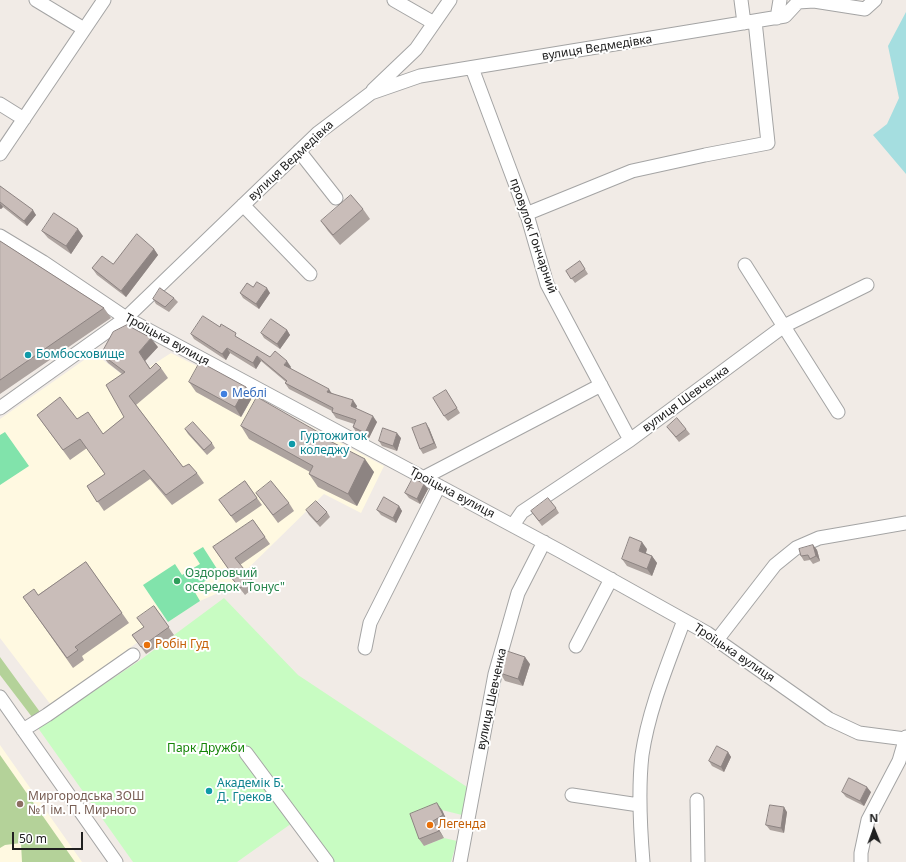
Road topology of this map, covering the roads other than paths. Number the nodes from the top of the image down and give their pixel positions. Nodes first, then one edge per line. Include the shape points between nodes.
1 (36, 0) edge
2 (104, 0) edge
3 (394, 0) edge
4 (450, 0) edge
5 (740, 0) edge
6 (780, 0) edge
7 (875, 0) edge
8 (781, 17) junction
9 (750, 22) junction
10 (434, 23) junction
11 (84, 29) junction
12 (472, 68) junction
13 (371, 93) junction
14 (0, 104) edge
15 (24, 119) junction
16 (299, 151) junction
17 (0, 154) edge
18 (336, 198) dead end
19 (243, 205) junction
20 (526, 214) junction
21 (0, 236) edge
22 (745, 265) dead end
23 (310, 274) dead end
24 (867, 285) dead end
25 (126, 318) junction
26 (784, 326) junction
27 (601, 385) junction
28 (0, 408) edge
29 (838, 412) dead end
30 (630, 440) junction
31 (423, 478) junction
32 (439, 486) junction
33 (906, 523) edge
34 (513, 525) junction
35 (544, 542) junction
36 (611, 579) junction
37 (684, 620) junction
38 (717, 640) junction
39 (576, 646) dead end
40 (365, 648) dead end
41 (133, 655) dead end
42 (0, 697) edge
43 (23, 730) junction
44 (905, 738) edge
45 (246, 752) dead end
46 (572, 795) dead end
47 (696, 800) dead end
48 (639, 805) junction
49 (116, 862) edge
50 (327, 862) edge
51 (460, 862) edge
52 (643, 862) edge
53 (698, 862) edge
54 (862, 862) edge

1 - 11 street
2 - 11 street
3 - 10 street
4 - 10 street
5 - 9 street
6 - 8 street
7 - 8 street via 865,9 814,1 798,2
8 - 9 street, вулиця Ведмедівка
9 - 12 street, вулиця Ведмедівка
9 - 20 street via 768,143 705,154 632,172
10 - 13 street via 416,48
11 - 15 street
12 - 13 street, вулиця Ведмедівка via 420,76
12 - 20 street, провулок Гончарний
13 - 16 street, вулиця Ведмедівка via 318,133
14 - 15 street
15 - 17 street
16 - 18 street
16 - 19 street, вулиця Ведмедівка
19 - 23 street
19 - 25 street, вулиця Ведмедівка
20 - 27 street, провулок Гончарний via 547,284
21 - 25 street, Троїцька вулиця
22 - 26 street
24 - 26 street, вулиця Шевченка
25 - 28 street, вулиця Ведмедівка
25 - 31 street, Троїцька вулиця
26 - 29 street
26 - 30 street, вулиця Шевченка
27 - 30 street, провулок Гончарний
27 - 31 street
30 - 34 street, вулиця Шевченка via 522,512
31 - 32 street, Троїцька вулиця
32 - 34 street, Троїцька вулиця
32 - 40 street via 370,623
33 - 38 street via 820,538 796,548 775,565
34 - 35 street, Троїцька вулиця
35 - 36 street, Троїцька вулиця
35 - 51 street, вулиця Шевченка via 518,593 495,674
36 - 37 street, Троїцька вулиця
36 - 39 street
37 - 38 street, Троїцька вулиця
37 - 48 street via 657,691 642,754
38 - 44 street, Троїцька вулиця via 829,719 859,733
41 - 43 street
42 - 43 street
43 - 49 street
44 - 54 street via 899,761 868,820 861,853
45 - 50 street
46 - 48 street
47 - 53 street
48 - 52 street

